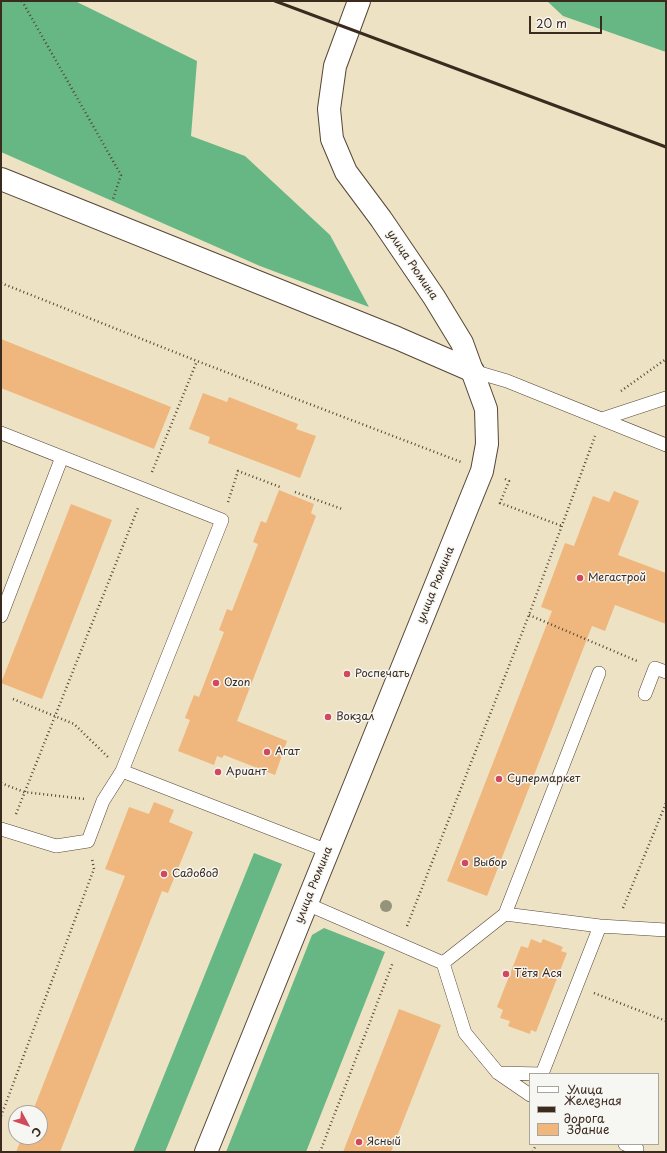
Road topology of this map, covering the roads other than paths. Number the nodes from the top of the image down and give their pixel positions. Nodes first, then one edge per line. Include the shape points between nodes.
1 (358, 1) edge
2 (1, 179) edge
3 (473, 371) junction
4 (666, 398) edge
5 (602, 419) junction
6 (1, 433) edge
7 (666, 445) edge
8 (62, 457) junction
9 (1, 616) edge
10 (660, 670) edge
11 (599, 673) dead end
12 (645, 694) dead end
13 (122, 771) junction
14 (5, 830) edge
15 (328, 851) junction
16 (307, 904) junction
17 (505, 914) junction
18 (600, 926) junction
19 (666, 930) edge
20 (443, 963) junction
21 (498, 1073) junction
22 (542, 1073) edge
23 (529, 1074) edge
24 (529, 1093) edge
25 (206, 1152) edge

1 - 3 main road, улица Рюмина via 335,66 329,109 332,139 346,172 434,297 462,343
2 - 3 main road
3 - 5 lane via 507,381
3 - 15 main road, улица Рюмина via 486,409 487,444 482,471
4 - 5 lane
5 - 7 lane
6 - 8 lane
8 - 9 lane
8 - 13 lane via 222,520
10 - 12 lane
11 - 17 lane
13 - 14 lane via 103,801 88,841 56,846
13 - 15 lane
15 - 16 main road, улица Рюмина
16 - 20 lane
16 - 25 main road, улица Рюмина
17 - 18 lane
17 - 20 lane
18 - 19 lane
18 - 22 lane
20 - 21 lane via 464,1033
21 - 23 lane
21 - 24 lane

